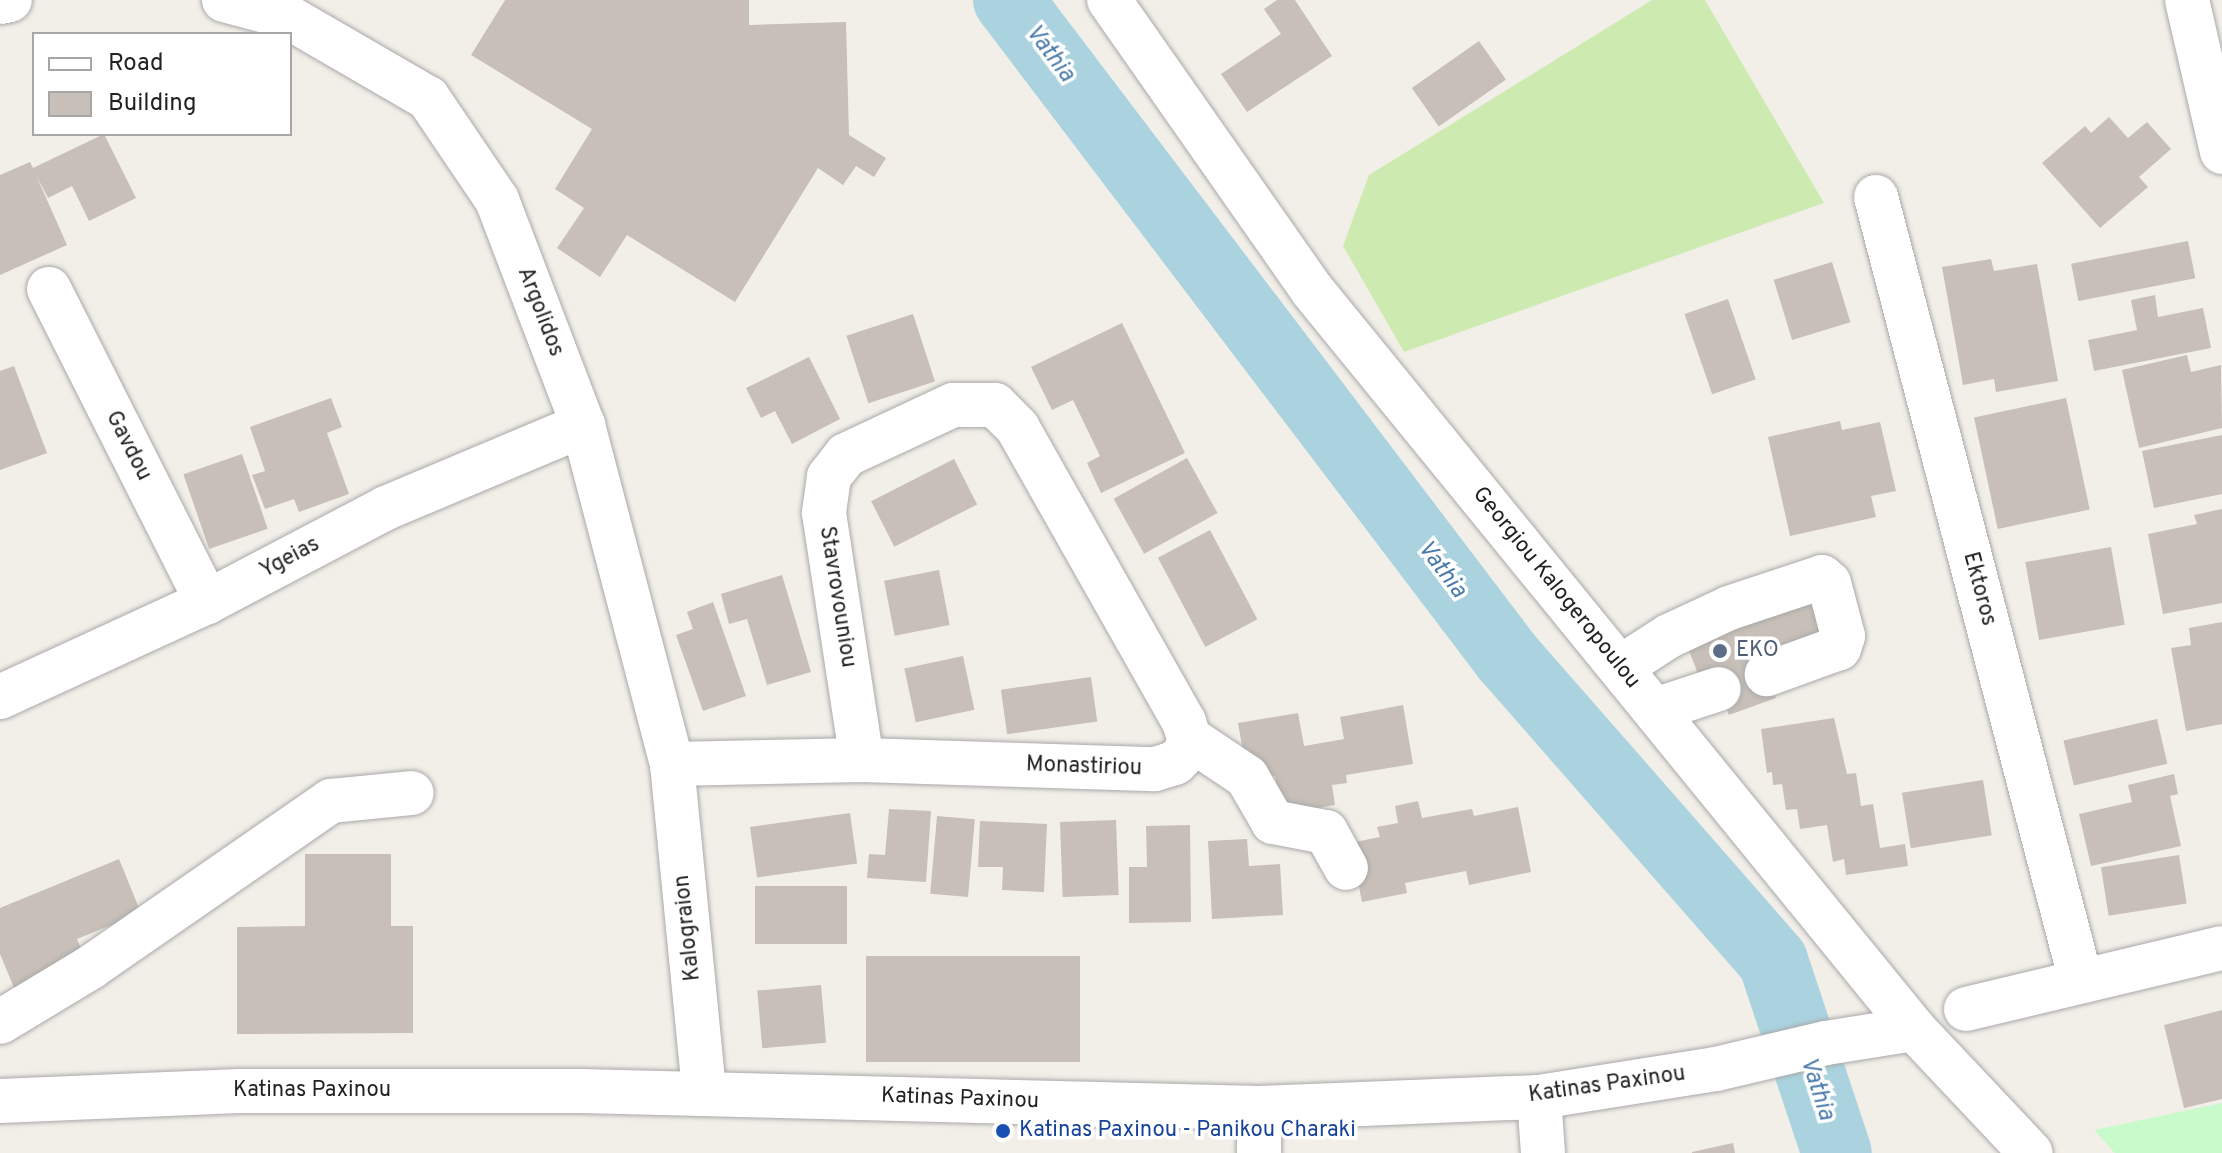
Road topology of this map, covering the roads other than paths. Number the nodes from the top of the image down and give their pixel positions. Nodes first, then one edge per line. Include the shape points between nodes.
1 (10, 0) edge
2 (224, 0) edge
3 (1109, 0) edge
4 (2187, 0) edge
5 (0, 2) edge
6 (2222, 152) edge
7 (1876, 197) dead end
8 (49, 289) dead end
9 (583, 425) junction
10 (207, 602) junction
11 (1621, 667) junction
12 (1767, 674) dead end
13 (1719, 689) dead end
14 (0, 697) edge
15 (1655, 710) junction
16 (1189, 738) junction
17 (862, 760) junction
18 (672, 764) junction
19 (412, 793) dead end
20 (1346, 868) dead end
21 (2222, 948) edge
22 (2081, 981) junction
23 (1966, 1009) dead end
24 (0, 1022) edge
25 (1914, 1029) junction
26 (704, 1092) junction
27 (1539, 1097) junction
28 (0, 1101) edge
29 (1259, 1108) junction
30 (1259, 1153) edge
31 (1543, 1153) edge
32 (2031, 1153) edge

1 - 5 street
2 - 9 street, Argolidos via 288,17 428,98 497,200
3 - 11 street, Georgiou Kalogeropoulou via 1312,290
4 - 6 street
7 - 22 street, Ektoros
8 - 10 street, Gavdou
9 - 10 street, Ygeias via 386,508
9 - 18 street, Argolidos
10 - 14 street, Ygeias
11 - 12 street via 1717,614 1822,577 1829,583 1843,636 1839,648
11 - 15 street, Georgiou Kalogeropoulou
13 - 15 street
15 - 25 street, Georgiou Kalogeropoulou
16 - 17 street, Monastiriou via 1187,751 1175,763 1155,769
16 - 17 street, Stavrovouniou via 1018,428 995,405 953,405 846,455 829,477 824,513
16 - 20 street via 1247,777 1273,822 1326,832
17 - 18 street, Monastiriou
18 - 26 street, Kalograion
19 - 24 street via 331,801 91,967
21 - 22 street
22 - 23 street
25 - 27 street, Katinas Paxinou via 1716,1069
25 - 32 street, Georgiou Kalogeropoulou
26 - 28 street, Katinas Paxinou via 239,1091
26 - 29 street, Katinas Paxinou
27 - 29 street, Katinas Paxinou
27 - 31 street
29 - 30 street

